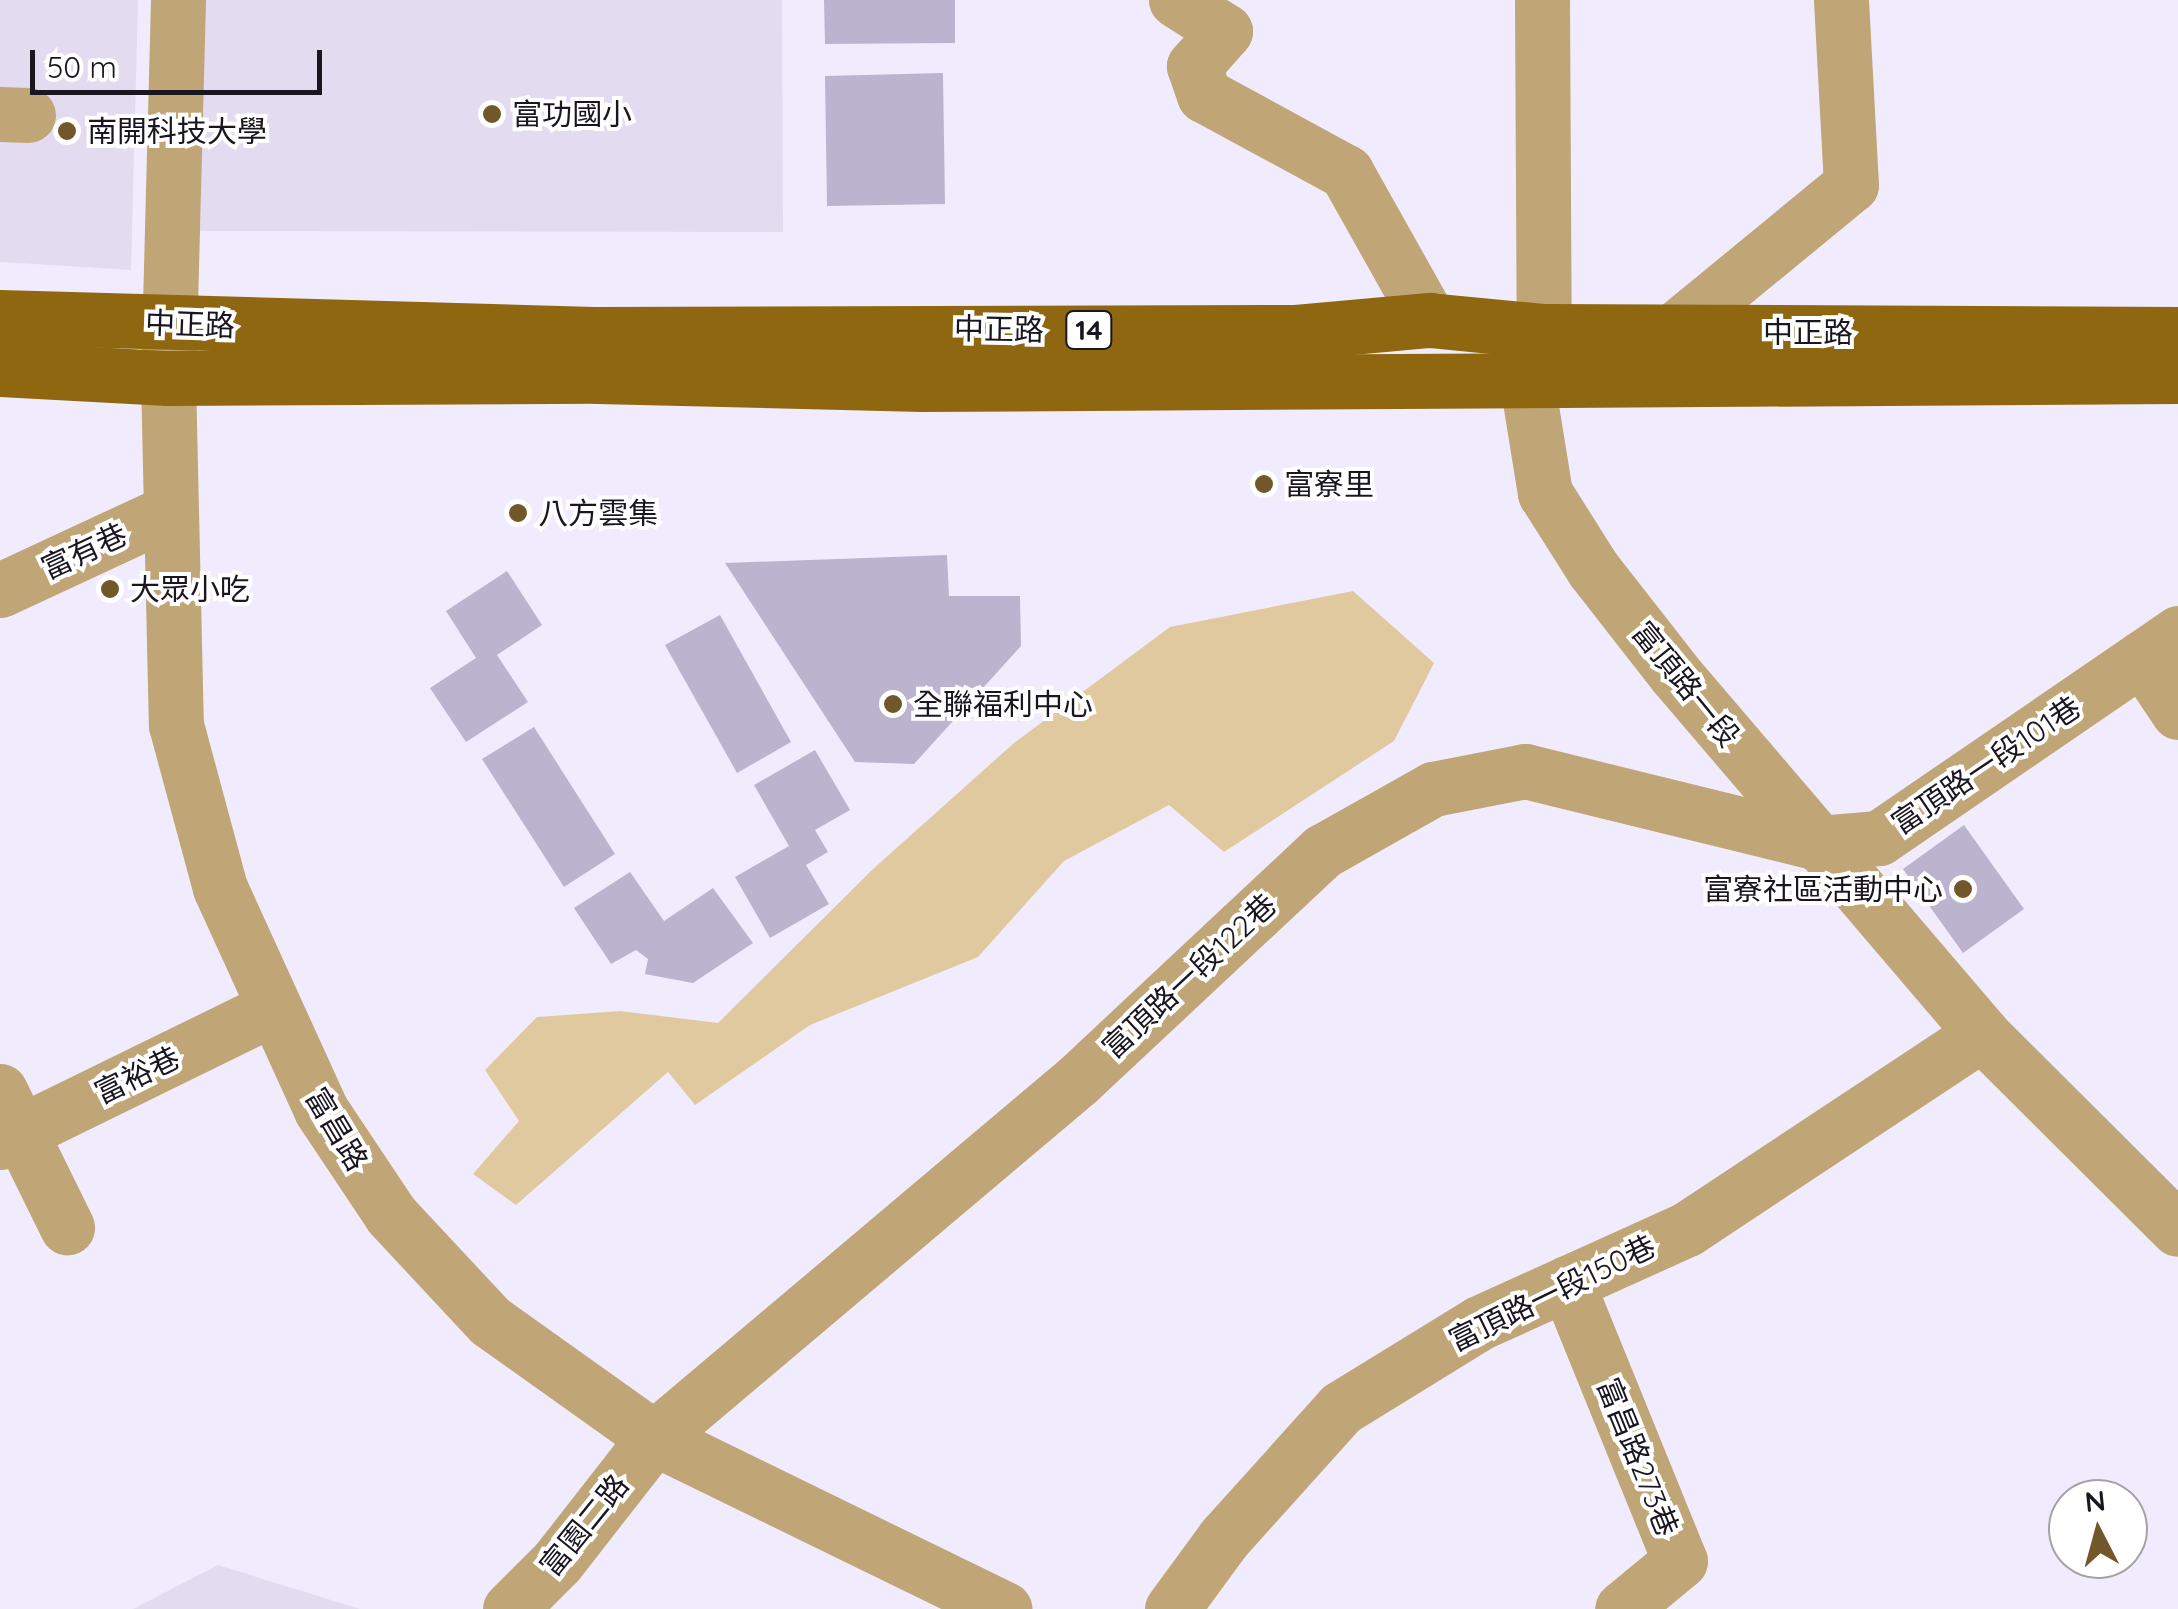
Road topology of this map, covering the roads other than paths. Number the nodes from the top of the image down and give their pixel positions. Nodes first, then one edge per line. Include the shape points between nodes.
1 (178, 0) edge
2 (1176, 0) edge
3 (1542, 0) edge
4 (1841, 0) edge
5 (0, 317) edge
6 (1429, 320) junction
7 (170, 323) junction
8 (1673, 332) junction
9 (2178, 334) edge
10 (1536, 353) junction
11 (0, 369) edge
12 (2178, 376) edge
13 (168, 378) junction
14 (168, 512) junction
15 (0, 590) edge
16 (2160, 646) edge
17 (2178, 712) edge
18 (1819, 843) junction
19 (274, 1008) junction
20 (1982, 1034) junction
21 (7, 1122) edge
22 (67, 1226) dead end
23 (2178, 1229) edge
24 (1567, 1282) junction
25 (654, 1438) junction
26 (510, 1609) edge
27 (1004, 1609) edge
28 (1172, 1609) edge
29 (1622, 1609) edge

1 - 7 street, 富昌路
2 - 6 street via 1225,31 1194,66 1204,95 1346,172
3 - 10 street, 富頂路一段
4 - 8 street via 1850,185
5 - 7 main road, 中正路 / 14
6 - 7 main road, 中正路 / 14 via 1296,332 594,334
6 - 10 main road, 中正路 / 14
7 - 13 street, 富昌路
8 - 9 main road, 中正路 / 14
8 - 10 main road, 中正路 / 14
10 - 12 main road, 中正路 / 14
10 - 13 main road, 中正路 / 14 via 922,384 598,376
10 - 18 street, 富頂路一段 via 1545,493 1675,674
11 - 13 main road, 中正路 / 14
13 - 14 street, 富昌路
14 - 15 street, 富有巷
14 - 19 street, 富昌路 via 176,725 220,888
16 - 17 street
16 - 18 street, 富頂路一段101巷 via 1880,838
18 - 20 street, 富頂路一段
18 - 25 street, 富頂路一段122巷 via 1525,770 1434,789 1324,851 1078,1080
19 - 21 street, 富裕巷
19 - 25 street, 富昌路 via 321,1110 391,1215 490,1321
20 - 23 street, 富頂路一段
20 - 24 street, 富頂路一段150巷 via 1688,1229
21 - 22 street
24 - 28 street, 富頂路一段150巷 via 1479,1322 1340,1408 1224,1538
24 - 29 street, 富昌路273巷 via 1680,1561
25 - 26 street, 富園二路 via 557,1562
25 - 27 street, 富昌路

